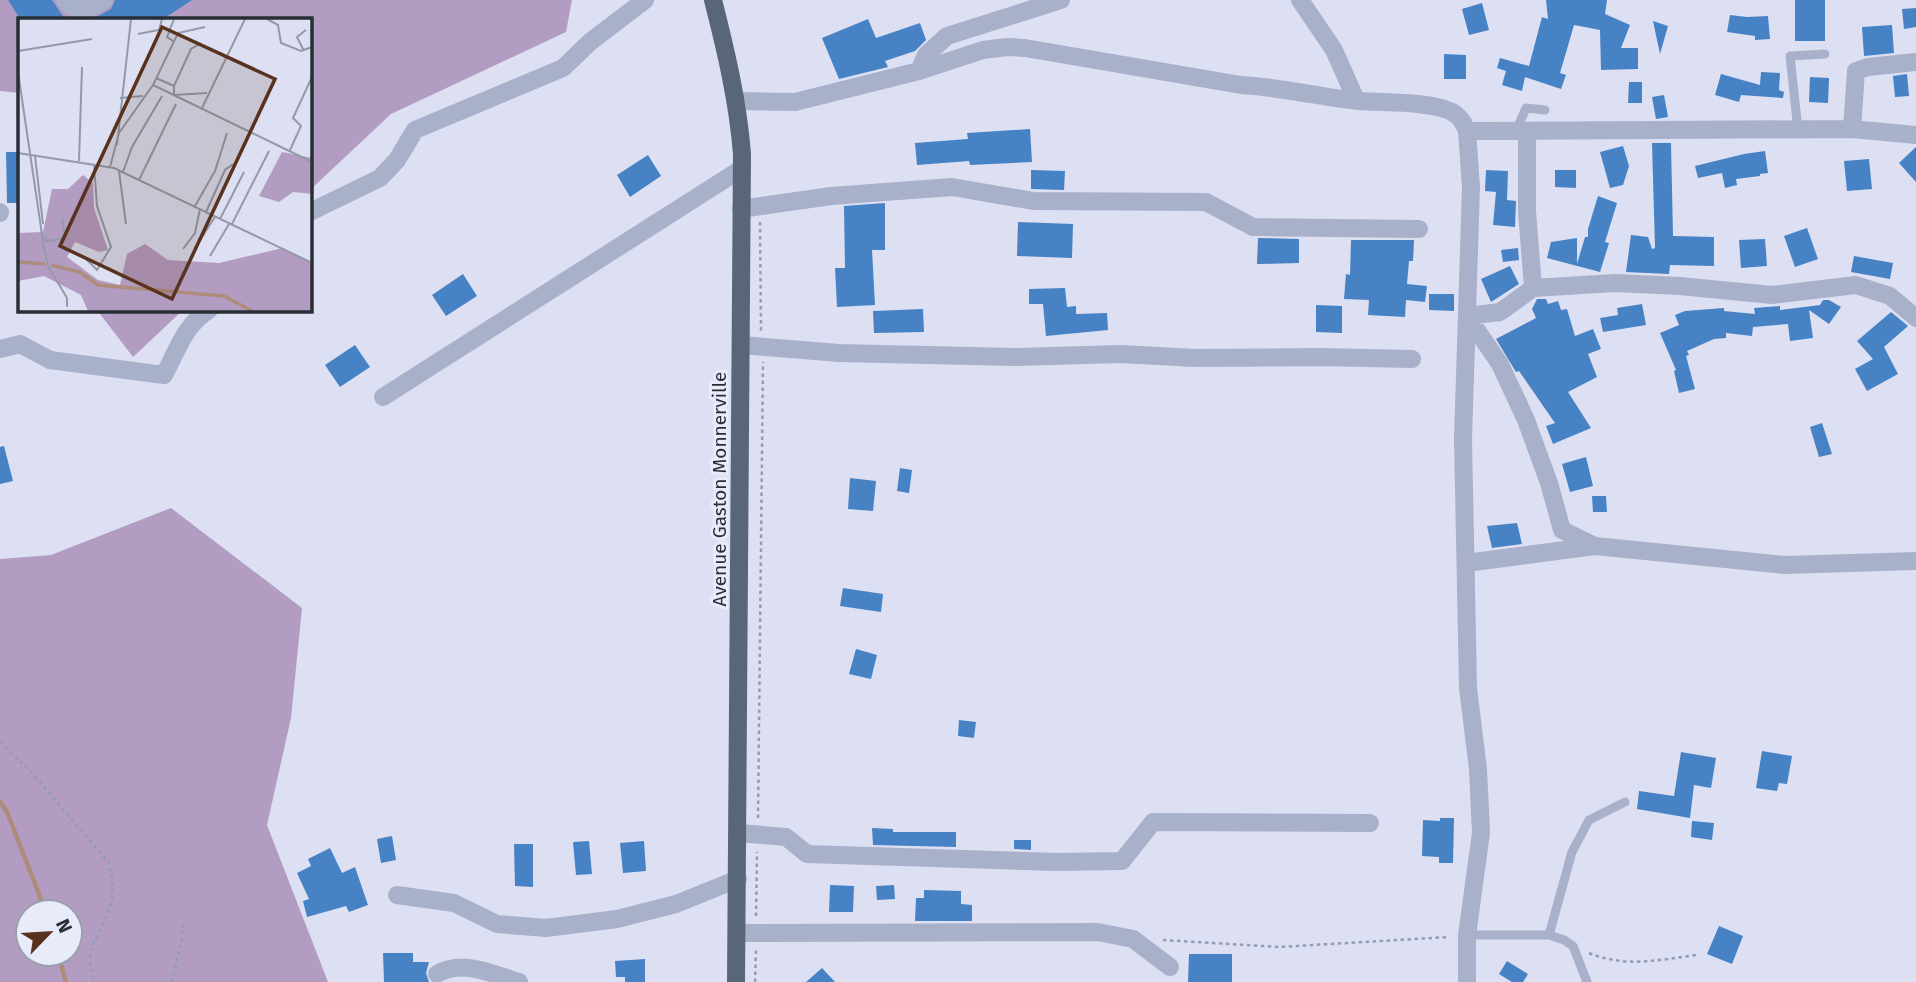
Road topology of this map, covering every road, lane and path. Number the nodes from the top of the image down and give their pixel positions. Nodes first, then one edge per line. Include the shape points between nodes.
1 (65, 0) edge
2 (104, 0) edge
3 (645, 0) edge
4 (713, 0) edge
5 (1061, 0) edge
6 (1300, 0) edge
7 (1825, 54) dead end
8 (1916, 62) edge
9 (919, 72) junction
10 (1356, 100) junction
11 (736, 101) junction
12 (1545, 110) dead end
13 (1852, 129) junction
14 (1798, 130) junction
15 (1467, 131) junction
16 (1521, 131) junction
17 (1916, 135) edge
18 (741, 169) junction
19 (741, 209) junction
20 (312, 211) edge
21 (1419, 229) dead end
22 (1533, 288) junction
23 (205, 312) edge
24 (1466, 316) junction
25 (1916, 318) edge
26 (741, 345) junction
27 (0, 349) edge
28 (1412, 359) dead end
29 (383, 397) dead end
30 (1595, 546) junction
31 (1916, 561) edge
32 (1466, 563) junction
33 (0, 742) edge
34 (1625, 802) dead end
35 (1370, 823) dead end
36 (738, 833) junction
37 (738, 879) junction
38 (397, 895) dead end
39 (183, 919) dead end
40 (737, 933) junction
41 (1549, 935) junction
42 (1467, 936) junction
43 (1159, 940) dead end
44 (1573, 946) junction
45 (1696, 955) dead end
46 (1170, 967) dead end
47 (437, 974) dead end
48 (95, 982) edge
49 (172, 982) edge
50 (519, 982) edge
51 (736, 982) edge
52 (1467, 982) edge
53 (1587, 982) edge

1 - 2 street via 80,11
3 - 20 street via 563,68 415,130 380,178
4 - 11 main road, Avenue Gaston Monnerville
5 - 9 street via 947,36 926,55
6 - 10 street via 1334,50
7 - 14 lane via 1790,56
8 - 13 street via 1856,71
9 - 10 street via 983,50 1025,48
9 - 11 street via 795,102
10 - 15 street via 1439,107 1454,113
11 - 18 main road, Avenue Gaston Monnerville
12 - 16 lane via 1526,108
13 - 14 street
13 - 17 street
14 - 16 street
15 - 16 street
15 - 24 street via 1471,187
16 - 22 street
18 - 19 main road, Avenue Gaston Monnerville
18 - 29 street
19 - 21 street via 831,196 951,187 1034,201 1206,202 1253,227
19 - 26 main road, Avenue Gaston Monnerville
22 - 24 street via 1500,312
22 - 25 street via 1615,283 1772,295 1856,285 1890,296
23 - 27 street via 184,333 164,375 50,360 20,344
24 - 30 street via 1500,364 1526,420 1562,530
24 - 32 street
26 - 28 street via 839,354
26 - 36 main road, Avenue Gaston Monnerville
30 - 31 street via 1786,565
30 - 32 street
32 - 42 street via 1468,688 1481,833
33 - 48 path via 109,863 114,882 110,905 89,954
34 - 41 lane via 1589,820 1572,852
35 - 36 street via 1153,822 1122,861 807,854 786,837
36 - 37 main road, Avenue Gaston Monnerville
37 - 38 street via 677,904 617,919 546,928 497,924 454,903
37 - 40 main road, Avenue Gaston Monnerville
39 - 49 path
40 - 46 street via 1098,932 1133,939
40 - 51 main road, Avenue Gaston Monnerville
41 - 42 lane
41 - 44 lane
42 - 43 path via 1279,947
42 - 52 street
44 - 45 path via 1604,959 1634,963
44 - 53 lane
47 - 50 street via 471,967

